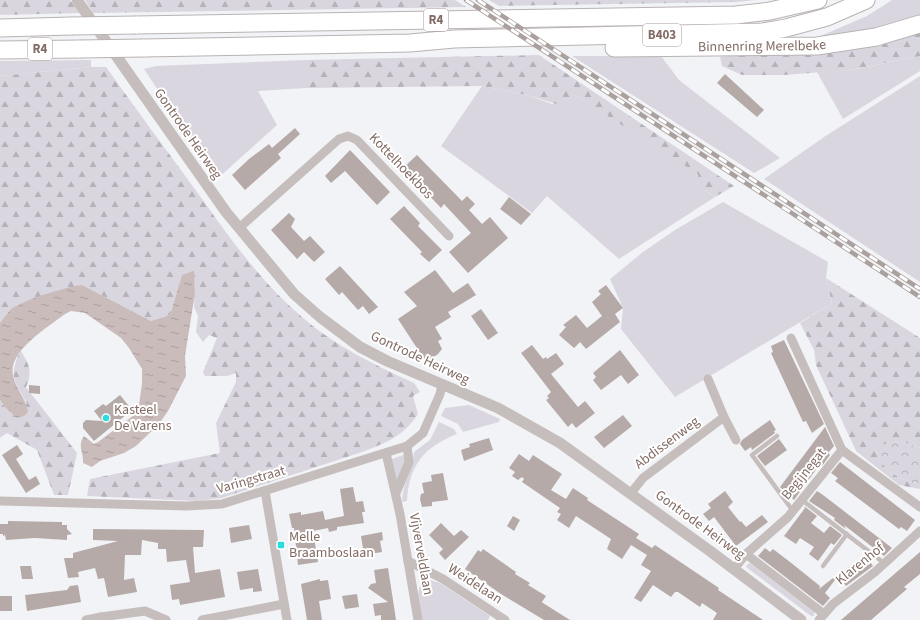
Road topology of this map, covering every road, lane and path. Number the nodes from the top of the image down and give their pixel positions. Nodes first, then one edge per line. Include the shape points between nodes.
1 (77, 0) edge
2 (818, 0) edge
3 (866, 0) edge
4 (920, 24) edge
5 (0, 28) edge
6 (410, 43) junction
7 (0, 50) edge
8 (239, 228) junction
9 (449, 236) dead end
10 (791, 338) dead end
11 (708, 380) dead end
12 (442, 385) junction
13 (724, 417) junction
14 (778, 436) dead end
15 (736, 440) dead end
16 (407, 446) junction
17 (842, 450) junction
18 (386, 453) junction
19 (265, 491) junction
20 (396, 493) junction
21 (630, 493) junction
22 (802, 500) junction
23 (0, 501) edge
24 (920, 507) edge
25 (793, 511) junction
26 (920, 531) edge
27 (847, 534) junction
28 (746, 554) junction
29 (408, 560) junction
30 (884, 564) junction
31 (823, 566) dead end
32 (734, 569) junction
33 (284, 604) junction
34 (822, 617) edge
35 (104, 618) edge
36 (86, 620) edge
37 (166, 620) edge
38 (202, 620) edge
39 (287, 620) edge
40 (418, 620) edge
41 (505, 620) edge
42 (801, 620) edge

1 - 8 street, Gontrode Heirweg via 202,181
2 - 5 highway, R4, bridge via 770,12 736,15
3 - 6 highway, B403 via 827,17 762,32 454,39
4 - 6 highway, Binnenring Merelbeke / R4 via 876,37 817,46 463,47
6 - 7 highway, R4, bridge
8 - 9 street, Kottelhoekbos via 339,139 348,136 357,140
8 - 12 street, Gontrode Heirweg via 294,294 325,322 360,347
10 - 17 street, Begijnegat
11 - 13 street
12 - 16 street, Varingstraat via 423,433
12 - 21 street, Gontrode Heirweg via 498,408 536,429
13 - 15 street
13 - 21 street, Abdissenweg via 643,478
14 - 25 lane via 752,455
16 - 18 street, Varingstraat
16 - 20 street via 409,462
17 - 22 street, Begijnegat
17 - 24 street
18 - 19 street, Varingstraat
18 - 20 street, Vijverveldlaan
19 - 23 street, Varingstraat via 222,504 205,506
19 - 33 street
20 - 29 street, Vijverveldlaan
21 - 32 street, Gontrode Heirweg
22 - 25 street, Begijnegat
22 - 27 lane
25 - 28 street, Begijnegat
26 - 30 street, Klarenhof
27 - 30 lane
27 - 31 lane
28 - 32 street, Begijnegat
28 - 34 street, Gontrode Heirweg
29 - 40 street, Vijverveldlaan
29 - 41 street, Weidelaan via 443,579
30 - 34 street, Klarenhof via 833,604
32 - 42 street, Gontrode Heirweg
33 - 38 street
33 - 39 street
35 - 36 street
35 - 37 street via 145,611

